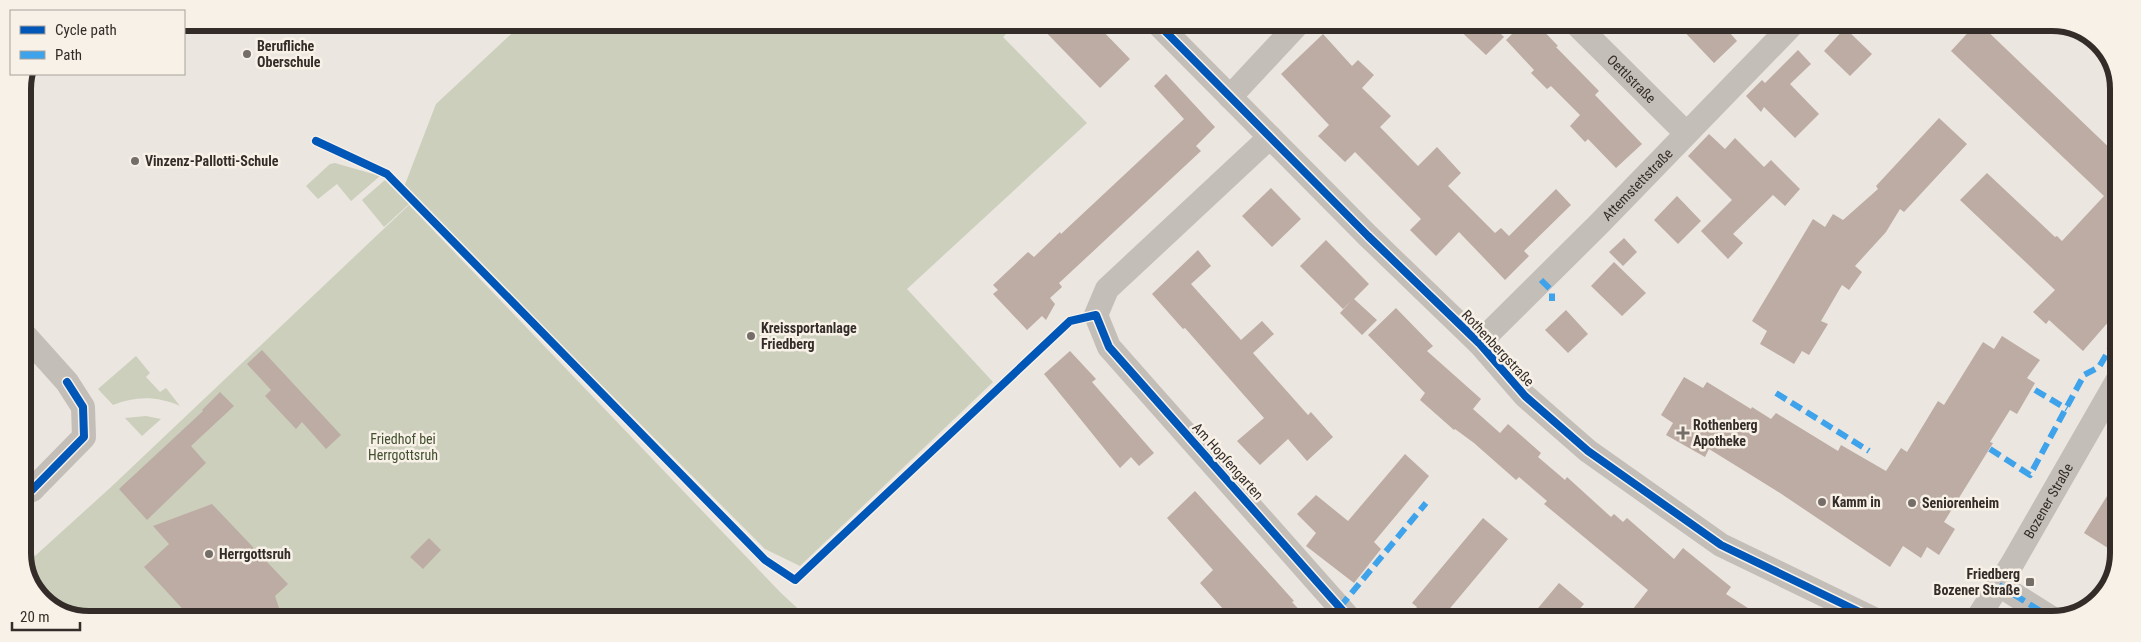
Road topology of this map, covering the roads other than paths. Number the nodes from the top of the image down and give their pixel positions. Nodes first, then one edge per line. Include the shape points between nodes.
1 (1165, 31) edge
2 (1291, 31) edge
3 (1583, 31) edge
4 (1785, 31) edge
5 (1230, 96) junction
6 (1686, 133) junction
7 (1270, 137) junction
8 (31, 343) edge
9 (1479, 343) junction
10 (2110, 393) edge
11 (31, 490) edge
12 (1999, 586) junction
13 (1343, 611) edge
14 (1857, 611) edge
15 (1982, 611) edge
16 (2040, 611) edge

1 - 5 street, Rothenbergstraße
2 - 5 street
3 - 6 street, Oettlstraße
4 - 6 street, Attemstettstraße
5 - 7 street, Rothenbergstraße
6 - 9 street, Attemstettstraße
7 - 9 street, Rothenbergstraße
7 - 13 street, Am Hopfengarten via 1107,289 1096,315 1109,347
8 - 11 street via 67,382 83,407 84,438
9 - 14 street, Rothenbergstraße via 1525,396 1588,452 1721,545
10 - 12 street, Bozener Straße
12 - 15 street, Bozener Straße
12 - 16 street

